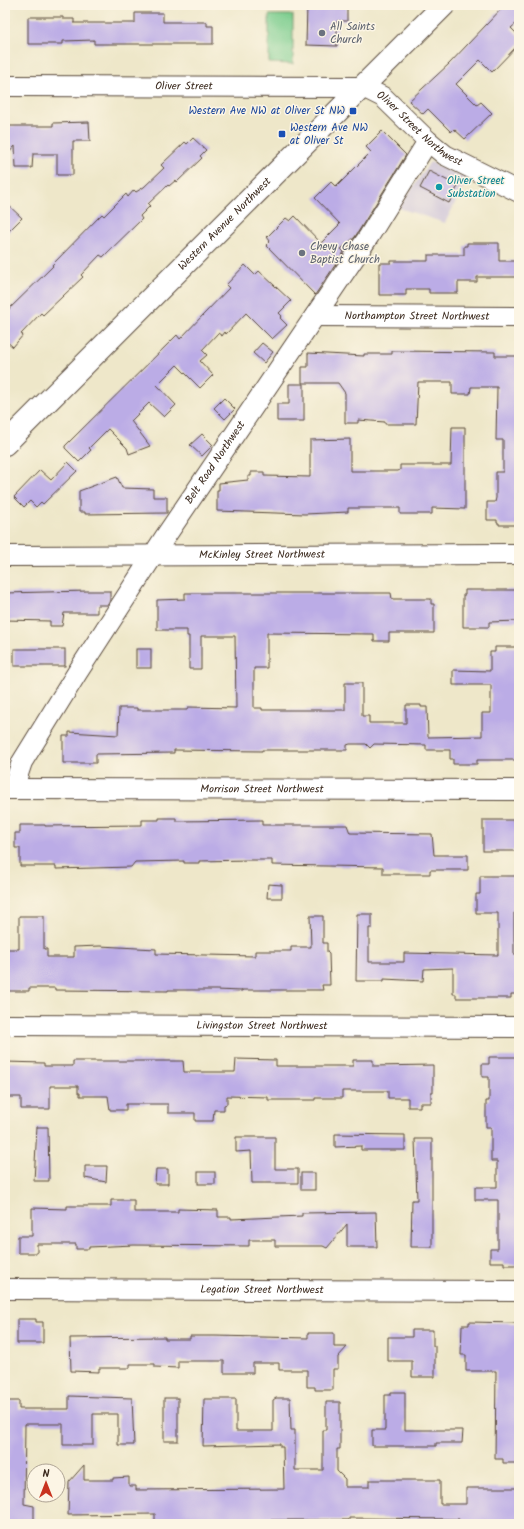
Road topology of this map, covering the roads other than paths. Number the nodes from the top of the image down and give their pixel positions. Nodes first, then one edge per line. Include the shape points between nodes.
1 (444, 5) edge
2 (5, 86) edge
3 (363, 87) junction
4 (428, 141) junction
5 (519, 192) edge
6 (314, 316) junction
7 (519, 317) edge
8 (5, 444) edge
9 (519, 554) edge
10 (5, 556) edge
11 (153, 556) junction
12 (9, 789) edge
13 (519, 790) edge
14 (5, 1025) edge
15 (519, 1027) edge
16 (5, 1289) edge
17 (519, 1291) edge

1 - 3 main road, Western Avenue Northwest
2 - 3 street, Oliver Street
3 - 4 street, Oliver Street Northwest via 383,96
3 - 8 main road, Western Avenue Northwest
4 - 5 street, Oliver Street Northwest via 453,160
4 - 6 street, Belt Road Northwest via 369,236
6 - 7 street, Northampton Street Northwest
6 - 11 street, Belt Road Northwest
9 - 11 street, McKinley Street Northwest
10 - 11 street, McKinley Street Northwest
11 - 12 street, Belt Road Northwest via 22,762
12 - 13 street, Morrison Street Northwest
14 - 15 street, Livingston Street Northwest
16 - 17 street, Legation Street Northwest

